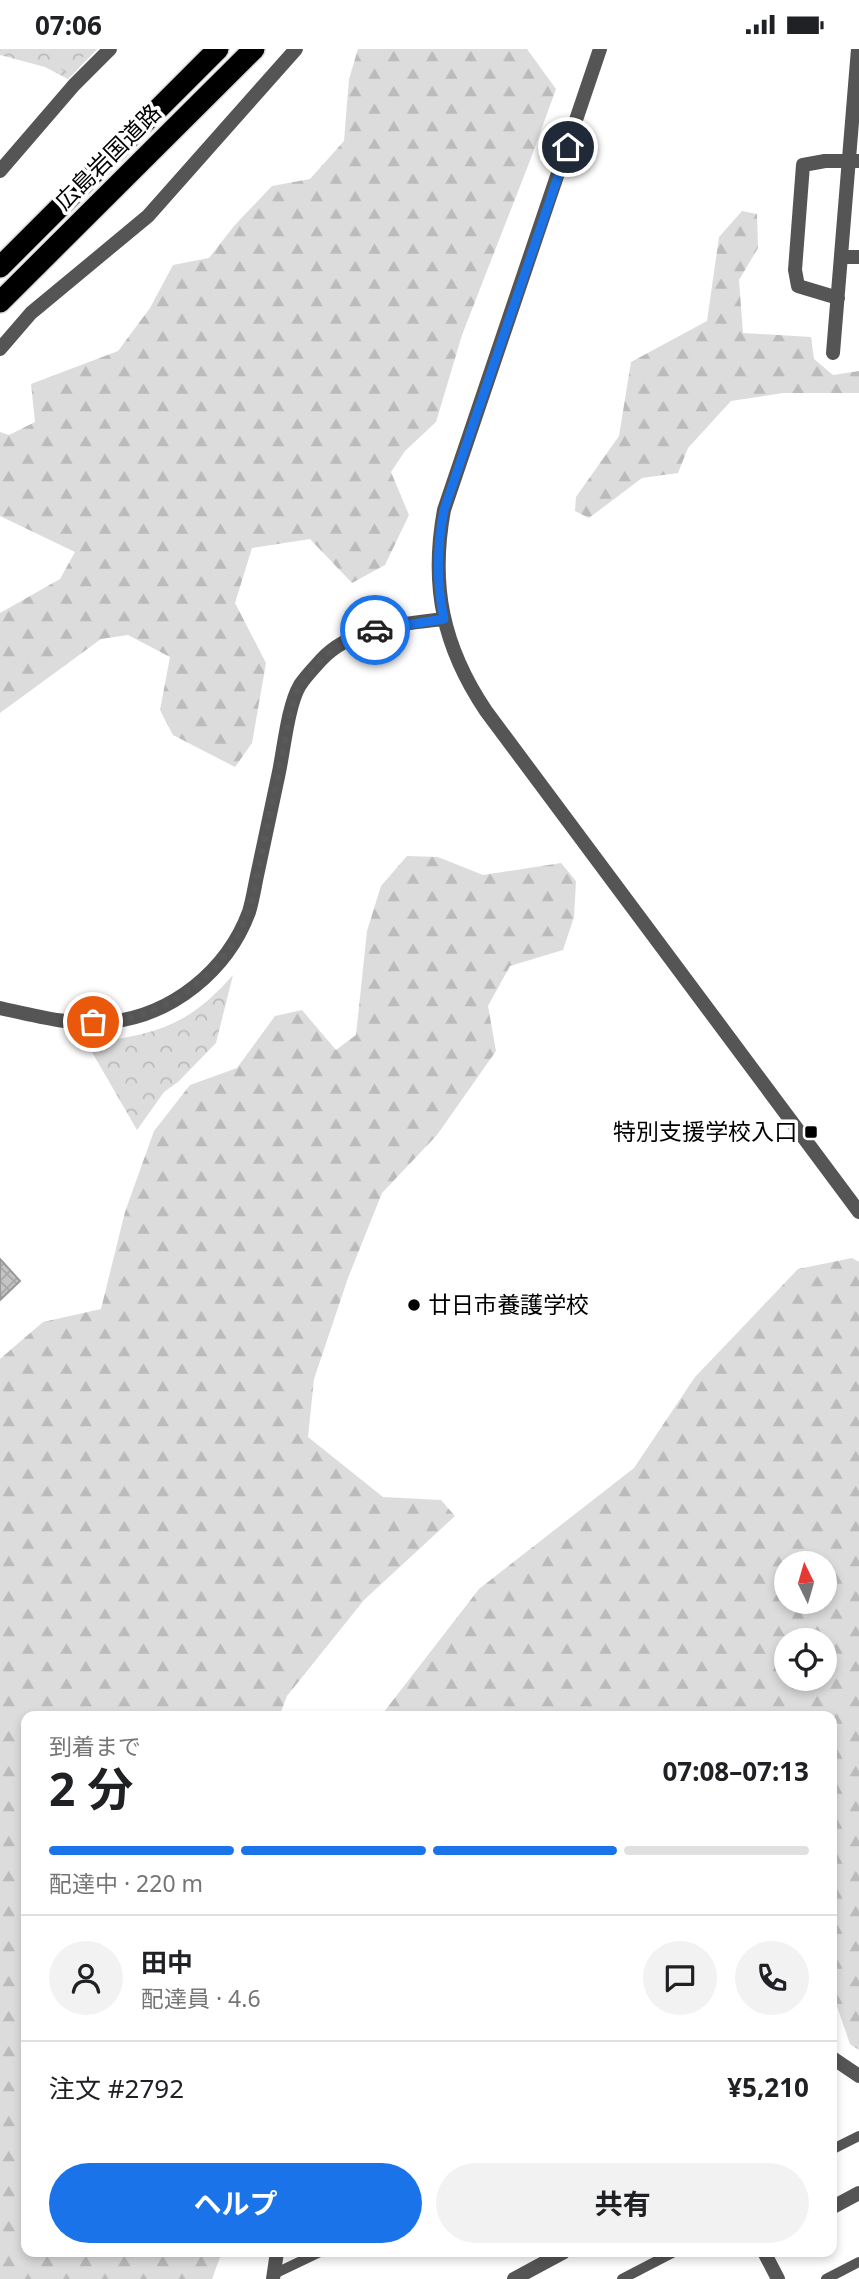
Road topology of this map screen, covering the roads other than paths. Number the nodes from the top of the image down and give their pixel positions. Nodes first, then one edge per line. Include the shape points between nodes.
1 (110, 49) edge
2 (218, 49) edge
3 (254, 49) edge
4 (296, 49) edge
5 (600, 49) edge
6 (858, 58) edge
7 (854, 161) edge
8 (0, 171) edge
9 (841, 257) junction
10 (859, 257) edge
11 (0, 267) edge
12 (838, 298) junction
13 (0, 302) edge
14 (0, 349) edge
15 (833, 353) dead end
16 (444, 619) junction
17 (0, 1008) edge
18 (859, 1212) edge
19 (837, 2061) edge
20 (859, 2076) edge
21 (859, 2136) edge
22 (837, 2147) edge
23 (859, 2193) edge
24 (837, 2205) edge
25 (276, 2257) edge
26 (311, 2257) edge
27 (555, 2257) edge
28 (664, 2257) edge
29 (767, 2257) edge
30 (859, 2262) edge
31 (274, 2277) edge
32 (514, 2279) edge
33 (622, 2279) edge
34 (778, 2279) edge
35 (826, 2279) edge

1 - 8 street
2 - 11 highway, 広島岩国道路
3 - 13 highway, 広島岩国道路
4 - 14 street via 148,216 31,313
5 - 16 street via 444,510 438,556
6 - 7 street
7 - 9 street
7 - 12 street via 803,165 795,270 798,286
9 - 10 street
9 - 12 street
12 - 15 street
16 - 17 street via 386,627 348,639 300,686 249,912 234,942 192,990 138,1017 109,1022 44,1018
16 - 18 street via 461,670 486,711
19 - 20 street
21 - 22 street
23 - 24 street
25 - 31 street
26 - 31 street
27 - 32 street
28 - 33 street
29 - 34 street
30 - 35 street

